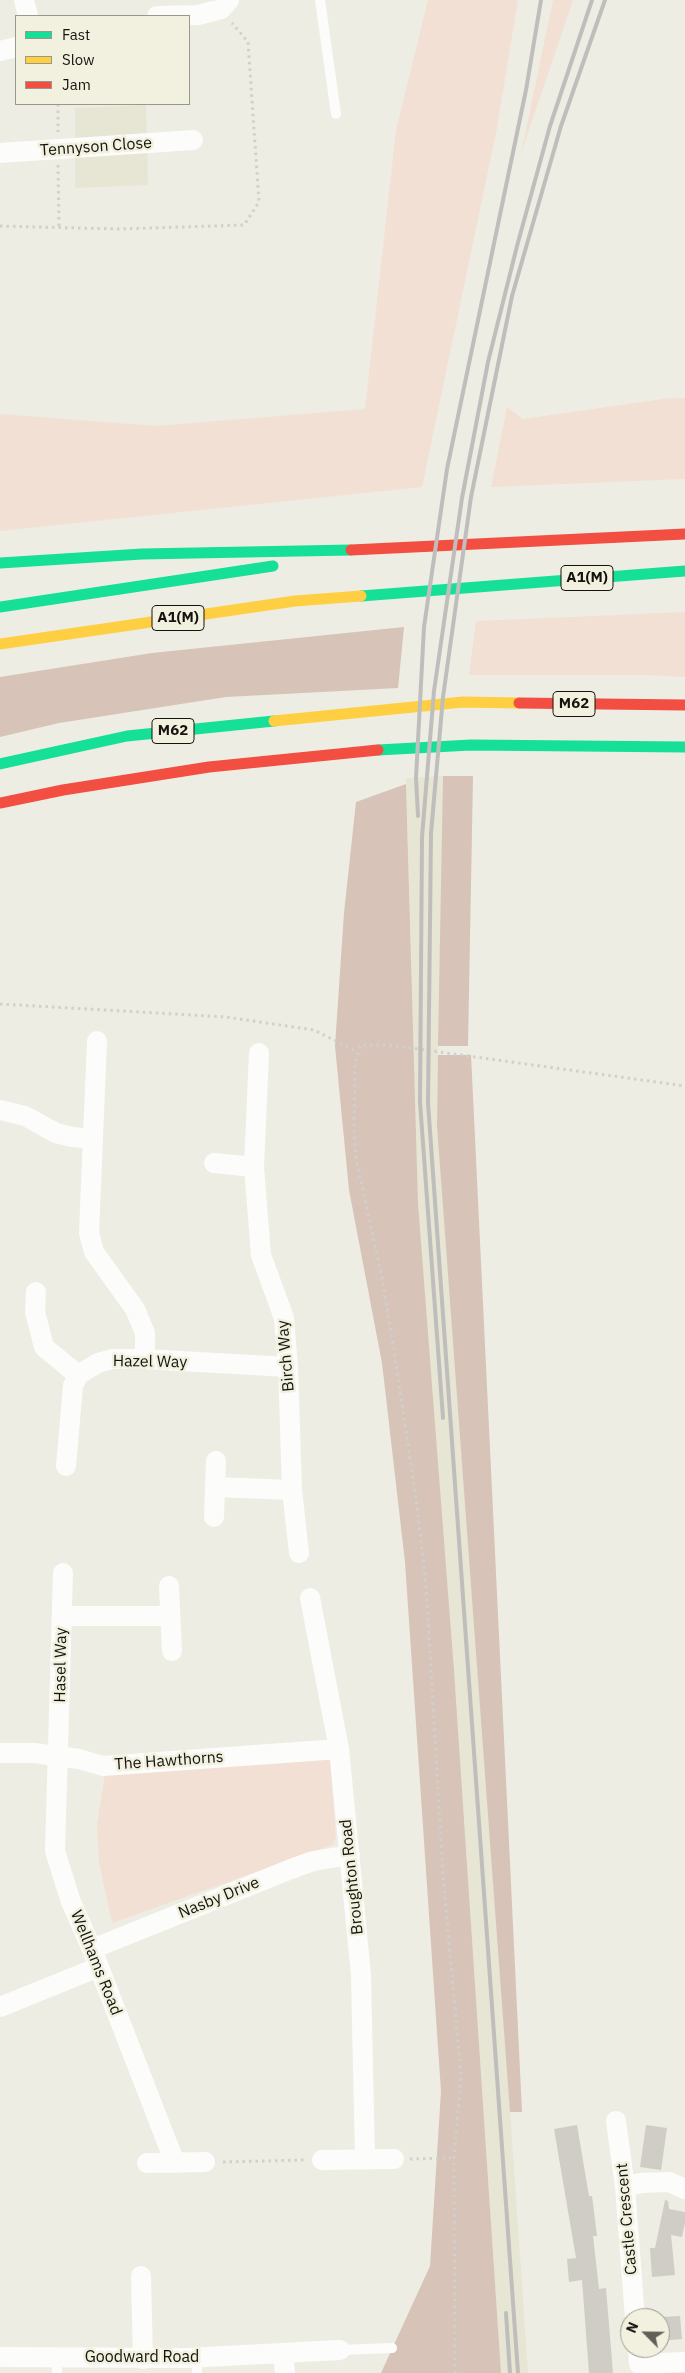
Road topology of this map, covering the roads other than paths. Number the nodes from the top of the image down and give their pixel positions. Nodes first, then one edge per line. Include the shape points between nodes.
1 (24, 0) edge
2 (320, 0) edge
3 (225, 4) edge
4 (28, 15) edge
5 (190, 15) edge
6 (15, 47) edge
7 (0, 50) edge
8 (0, 66) edge
9 (336, 114) dead end
10 (193, 140) dead end
11 (0, 153) edge
12 (685, 534) edge
13 (353, 550) junction
14 (0, 563) edge
15 (685, 571) edge
16 (0, 607) edge
17 (0, 644) edge
18 (685, 705) edge
19 (685, 747) edge
20 (0, 764) edge
21 (0, 804) edge
22 (97, 1041) dead end
23 (259, 1053) dead end
24 (0, 1110) edge
25 (94, 1139) junction
26 (214, 1163) dead end
27 (254, 1167) junction
28 (36, 1292) dead end
29 (145, 1359) junction
30 (288, 1367) junction
31 (78, 1376) junction
32 (216, 1462) dead end
33 (66, 1466) dead end
34 (215, 1487) junction
35 (292, 1490) junction
36 (214, 1517) dead end
37 (299, 1553) dead end
38 (63, 1573) dead end
39 (169, 1586) dead end
40 (310, 1598) dead end
41 (62, 1616) junction
42 (170, 1616) junction
43 (172, 1651) dead end
44 (339, 1749) junction
45 (0, 1753) edge
46 (59, 1756) junction
47 (350, 1856) junction
48 (92, 1949) junction
49 (99, 1967) junction
50 (0, 2007) edge
51 (616, 2121) dead end
52 (365, 2159) junction
53 (394, 2159) road end
54 (322, 2160) road end
55 (205, 2162) road end
56 (147, 2163) dead end
57 (175, 2163) junction
58 (624, 2187) junction
59 (685, 2189) edge
60 (141, 2276) dead end
61 (634, 2308) edge
62 (392, 2348) dead end
63 (340, 2350) joint
64 (283, 2352) junction
65 (0, 2357) edge
66 (142, 2359) junction
67 (639, 2362) edge
68 (685, 2362) edge
69 (57, 2365) edge
70 (197, 2365) edge
71 (284, 2373) edge

1 - 4 street
2 - 9 lane
3 - 5 street
6 - 7 street
7 - 8 street
10 - 11 street, Tennyson Close
12 - 13 highway, A1(M)
13 - 14 highway via 142,554
13 - 16 highway, A1(M) via 285,564
15 - 17 highway, A1(M) via 295,601
18 - 20 highway, M62 via 463,702 127,736
19 - 21 highway via 471,745 343,752 209,767 63,790
22 - 25 street
23 - 27 street, Birch Way
24 - 25 street via 25,1116 56,1133
25 - 29 street via 89,1234 94,1252 135,1309 145,1333
26 - 27 street
27 - 30 street, Birch Way via 261,1256 284,1318
28 - 31 street via 35,1312 44,1347
29 - 30 street, Hazel Way
29 - 31 street, Hazel Way via 112,1359 98,1363
30 - 35 street, Birch Way
31 - 33 street via 73,1386
32 - 34 street
34 - 35 street
34 - 36 street
35 - 37 street, Birch Way
38 - 41 street, Hasel Way
39 - 42 street
40 - 44 street, Broughton Road
41 - 42 street
41 - 46 street, Hasel Way
42 - 43 street
44 - 46 street, The Hawthorns via 103,1766
44 - 47 street, Broughton Road
45 - 46 street, The Hawthorns
46 - 48 street, Wellhams Road via 55,1851 71,1902
47 - 48 street, Nasby Drive via 313,1861
47 - 52 street, Broughton Road via 361,1975
48 - 49 street, Wellhams Road
49 - 50 street
49 - 57 street, Wellhams Road
51 - 58 street, Castle Crescent
52 - 53 street
52 - 54 street
55 - 57 street
56 - 57 street
58 - 59 street via 669,2182
58 - 61 street, Castle Crescent
60 - 66 street
62 - 63 lane
63 - 64 street, Goodward Road
64 - 70 street, Goodward Road
64 - 71 street
65 - 69 street, Goodward Road
66 - 69 street, Goodward Road
66 - 70 street, Goodward Road
67 - 68 street

